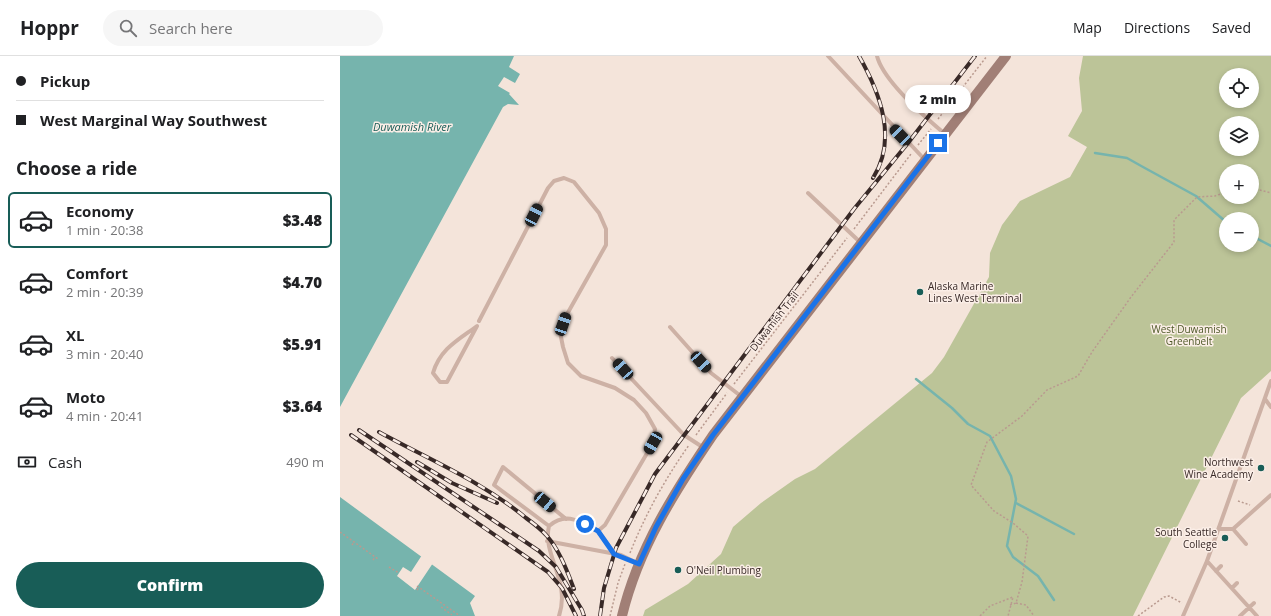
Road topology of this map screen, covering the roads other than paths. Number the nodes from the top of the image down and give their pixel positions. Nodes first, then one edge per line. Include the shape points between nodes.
1 (828, 56) edge
2 (877, 56) edge
3 (1006, 56) edge
4 (945, 134) junction
5 (925, 161) junction
6 (808, 192) dead end
7 (862, 243) junction
8 (479, 321) dead end
9 (477, 326) joint
10 (670, 327) dead end
11 (612, 358) dead end
12 (1271, 381) edge
13 (743, 397) junction
14 (1265, 400) junction
15 (1271, 407) edge
16 (704, 448) junction
17 (1271, 495) edge
18 (566, 519) junction
19 (549, 526) junction
20 (1219, 529) junction
21 (1233, 529) junction
22 (598, 531) junction
23 (547, 541) junction
24 (1246, 544) dead end
25 (614, 554) junction
26 (1208, 561) junction
27 (639, 564) junction
28 (1221, 566) dead end
29 (1216, 571) junction
30 (1237, 583) dead end
31 (1232, 588) junction
32 (1254, 603) dead end
33 (1249, 608) junction
34 (559, 616) edge
35 (622, 616) edge
36 (1183, 616) edge
37 (1240, 616) edge
38 (1257, 616) edge

1 - 5 lane
2 - 4 lane via 878,64 886,75
3 - 4 main road
4 - 5 main road
5 - 7 main road
6 - 7 lane
7 - 13 main road
8 - 22 lane via 548,188 554,181 564,178 574,182 600,213 606,229 606,245 566,316 560,332 563,347 568,362 581,376 615,388 634,400 646,413 655,429 653,443 605,525
9 - 9 lane via 448,382 440,382 432,373 436,360
10 - 13 lane via 711,373
11 - 16 lane via 676,428
12 - 14 lane
13 - 16 main road
14 - 15 lane
14 - 20 lane
16 - 27 main road via 679,485
17 - 21 lane
18 - 19 lane via 558,520
18 - 19 lane via 503,467 494,485
18 - 22 lane via 571,518
19 - 23 lane
20 - 21 lane
20 - 26 lane
21 - 24 lane
22 - 25 lane
23 - 25 lane
23 - 34 lane via 562,588
25 - 27 lane
26 - 29 lane
26 - 36 lane
27 - 35 main road
28 - 29 lane
29 - 31 lane
30 - 31 lane
31 - 33 lane
32 - 33 lane
33 - 37 lane
33 - 38 lane

